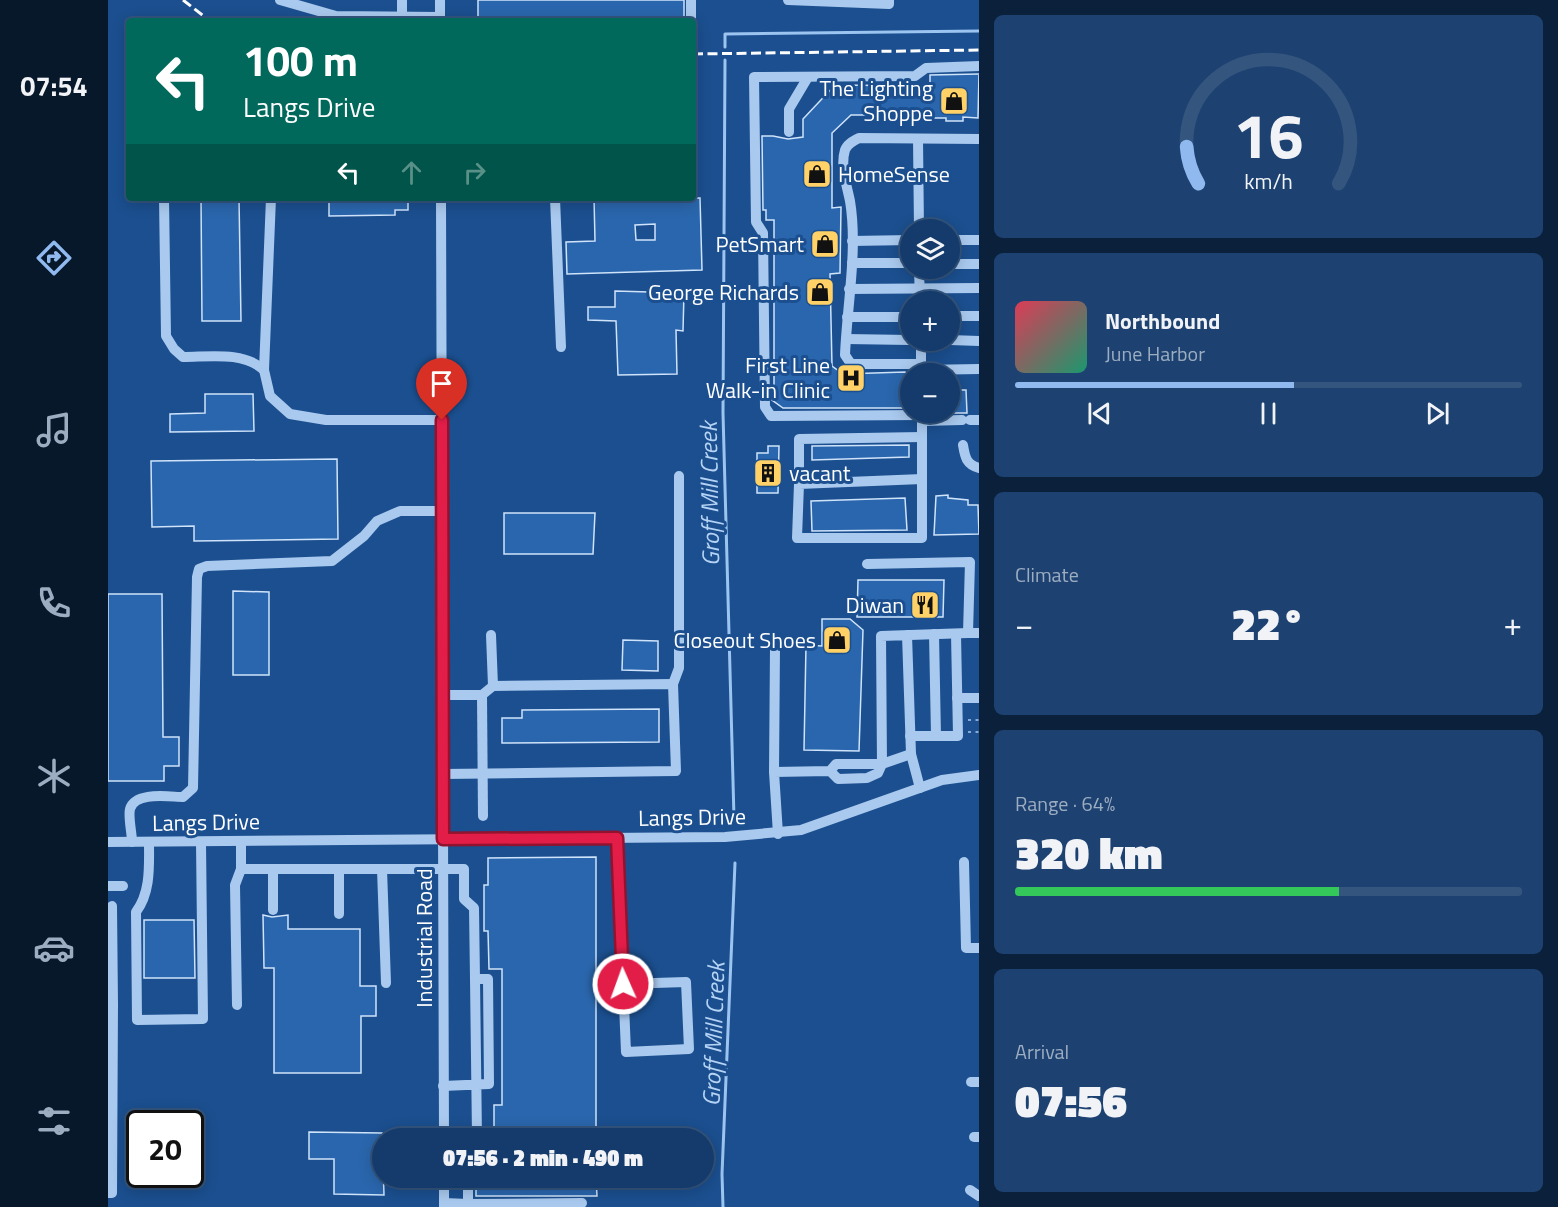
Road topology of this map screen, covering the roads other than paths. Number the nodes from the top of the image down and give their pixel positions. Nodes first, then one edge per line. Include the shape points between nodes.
1 (280, 0) edge
2 (402, 0) edge
3 (440, 0) edge
4 (691, 0) edge
5 (788, 0) edge
6 (889, 0) edge
7 (402, 16) junction
8 (354, 18) edge
9 (427, 18) edge
10 (440, 18) edge
11 (691, 18) edge
12 (979, 66) edge
13 (808, 77) junction
14 (789, 132) dead end
15 (918, 139) junction
16 (979, 139) edge
17 (164, 201) edge
18 (272, 201) edge
19 (441, 201) edge
20 (555, 201) edge
21 (919, 219) edge
22 (900, 240) edge
23 (960, 240) edge
24 (979, 240) edge
25 (852, 241) junction
26 (852, 262) junction
27 (900, 263) edge
28 (960, 264) edge
29 (979, 264) edge
30 (920, 279) edge
31 (920, 288) junction
32 (979, 288) edge
33 (849, 289) junction
34 (960, 316) edge
35 (979, 316) edge
36 (847, 317) junction
37 (900, 317) edge
38 (846, 339) junction
39 (900, 340) edge
40 (960, 340) edge
41 (979, 340) edge
42 (561, 347) dead end
43 (900, 367) edge
44 (960, 369) edge
45 (979, 369) edge
46 (264, 370) junction
47 (900, 416) edge
48 (442, 420) junction
49 (922, 423) edge
50 (922, 437) junction
51 (963, 445) dead end
52 (979, 468) edge
53 (679, 476) dead end
54 (922, 479) junction
55 (799, 484) junction
56 (442, 511) junction
57 (974, 561) edge
58 (867, 564) dead end
59 (968, 633) edge
60 (934, 634) junction
61 (491, 635) dead end
62 (907, 635) junction
63 (775, 647) dead end
64 (673, 684) junction
65 (494, 686) junction
66 (442, 695) junction
67 (482, 695) junction
68 (957, 698) junction
69 (979, 698) edge
70 (910, 736) junction
71 (936, 736) junction
72 (911, 754) junction
73 (882, 764) junction
74 (774, 772) junction
75 (443, 774) junction
76 (481, 774) junction
77 (979, 775) edge
78 (920, 788) junction
79 (483, 816) dead end
80 (778, 834) junction
81 (617, 838) junction
82 (443, 839) junction
83 (241, 841) junction
84 (108, 842) edge
85 (132, 842) junction
86 (148, 842) junction
87 (201, 842) junction
88 (964, 862) dead end
89 (242, 869) junction
90 (273, 869) junction
91 (339, 869) junction
92 (382, 869) junction
93 (443, 869) junction
94 (108, 886) edge
95 (123, 886) dead end
96 (112, 906) dead end
97 (273, 910) dead end
98 (339, 914) dead end
99 (979, 948) edge
100 (386, 983) dead end
101 (623, 984) junction
102 (110, 1001) edge
103 (237, 1005) dead end
104 (476, 1085) junction
105 (444, 1086) junction
106 (444, 1128) edge
107 (477, 1128) edge
108 (444, 1188) edge
109 (468, 1188) edge
110 (108, 1193) edge
111 (582, 1203) dead end
112 (468, 1204) junction
113 (444, 1205) edge

1 - 8 street
2 - 7 street
3 - 10 street
4 - 11 street
5 - 6 street via 889,4
7 - 8 street
7 - 9 street
12 - 13 street via 926,68 915,76
13 - 14 street via 789,109
13 - 47 street via 754,77 756,222 763,233 765,408 771,416
15 - 16 street
15 - 21 street
15 - 25 street via 858,138 845,151
17 - 46 street via 166,336 183,357 236,357 256,362
18 - 46 street
19 - 48 street, Industrial Road
20 - 42 street
22 - 25 street
23 - 24 street
25 - 26 street
26 - 27 street
26 - 33 street
28 - 29 street
30 - 31 street
31 - 32 street
31 - 33 street
33 - 36 street
34 - 35 street
36 - 37 street
36 - 38 street
38 - 39 street
38 - 43 street via 845,355 851,364
40 - 41 street
44 - 45 street
46 - 48 street via 270,396 290,414 326,420
48 - 56 street, Industrial Road
49 - 50 street
50 - 54 street
50 - 55 street via 799,439
51 - 52 street via 966,460
53 - 64 street via 679,668
54 - 55 street
54 - 55 street via 922,537 797,538
56 - 66 street, Industrial Road
56 - 85 street via 400,511 377,521 332,561 199,569 193,788 183,797 146,797 136,801 130,809
57 - 58 street
57 - 59 street
59 - 60 street
59 - 68 street
60 - 62 street
60 - 71 street
61 - 65 street
62 - 70 street
62 - 73 street via 881,636
63 - 74 street
64 - 65 street
64 - 76 street via 675,771
65 - 67 street
66 - 67 street
66 - 75 street, Industrial Road
67 - 76 street
68 - 69 street
68 - 71 street via 958,736
70 - 71 street
70 - 72 street
72 - 73 street
72 - 78 street
73 - 74 street via 879,773 867,778 838,778 830,771
74 - 80 street
75 - 76 street
75 - 82 street, Industrial Road
76 - 79 street
77 - 78 street, Langs Drive via 942,780
78 - 80 street, Langs Drive via 801,830
80 - 81 street, Langs Drive
81 - 82 street, Langs Drive
81 - 101 street
82 - 83 street, Langs Drive
82 - 93 street, Industrial Road
83 - 87 street, Langs Drive
83 - 89 street
84 - 85 street, Langs Drive
85 - 86 street, Langs Drive
86 - 87 street, Langs Drive
86 - 87 street via 149,875 143,902 136,912 137,1020 203,1019
88 - 99 street via 966,948
89 - 90 street
89 - 103 street via 236,885
90 - 91 street
90 - 97 street
91 - 92 street
91 - 98 street
92 - 93 street
92 - 100 street
93 - 104 street via 464,870 464,899 474,908
93 - 105 street, Industrial Road
94 - 95 street
96 - 102 street
101 - 101 street via 626,1052 689,1049 686,982
102 - 110 street via 112,1193
104 - 105 street
104 - 107 street
105 - 106 street, Industrial Road
108 - 113 street
109 - 112 street
111 - 112 street
112 - 113 street

